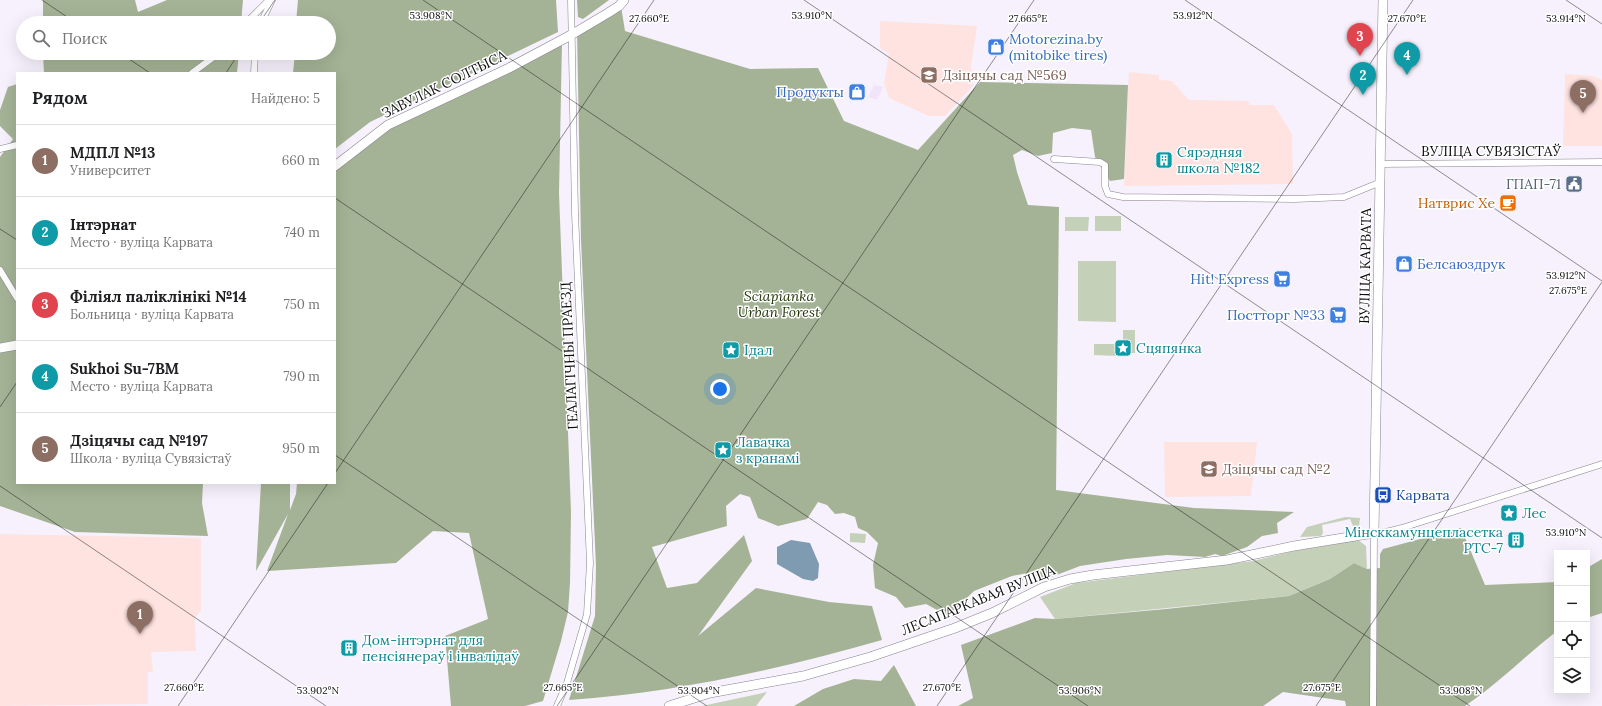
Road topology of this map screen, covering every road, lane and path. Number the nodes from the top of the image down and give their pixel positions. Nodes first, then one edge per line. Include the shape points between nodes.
1 (269, 0) edge
2 (272, 0) edge
3 (571, 0) edge
4 (624, 0) edge
5 (1383, 0) edge
6 (253, 16) edge
7 (265, 16) edge
8 (571, 35) junction
9 (210, 60) edge
10 (255, 60) edge
11 (193, 72) edge
12 (254, 72) edge
13 (16, 145) edge
14 (0, 149) edge
15 (1054, 159) dead end
16 (1602, 162) edge
17 (1381, 164) junction
18 (336, 165) edge
19 (1381, 182) junction
20 (0, 270) edge
21 (16, 296) edge
22 (16, 345) edge
23 (0, 348) edge
24 (1602, 464) edge
25 (1374, 533) junction
26 (557, 706) edge
27 (669, 706) edge
28 (1373, 706) edge

1 - 6 street
2 - 7 street
3 - 8 street, ГЕАЛАГІЧНЫ ПРАЕЗД
4 - 8 street, ЗАВУЛАК СОЛТЫСА via 619,6
5 - 17 street, ВУЛІЦА КАРВАТА
8 - 18 street, ЗАВУЛАК СОЛТЫСА via 388,125
8 - 26 street, ГЕАЛАГІЧНЫ ПРАЕЗД via 575,213 590,563 587,614 567,683
9 - 11 street
10 - 12 street
13 - 14 street
15 - 19 street via 1100,162 1105,165 1105,186 1108,194 1122,197 1344,197
16 - 17 street, ВУЛІЦА СУВЯЗІСТАЎ
17 - 19 street, ВУЛІЦА КАРВАТА
19 - 25 street, ВУЛІЦА КАРВАТА
20 - 21 street
22 - 23 street
24 - 25 street via 1402,528
25 - 27 street, ЛЕСАПАРКАВАЯ ВУЛІЦА via 1228,560 1093,574 1070,579 1044,587 955,628 870,657 803,676 710,693
25 - 28 street, ВУЛІЦА КАРВАТА

